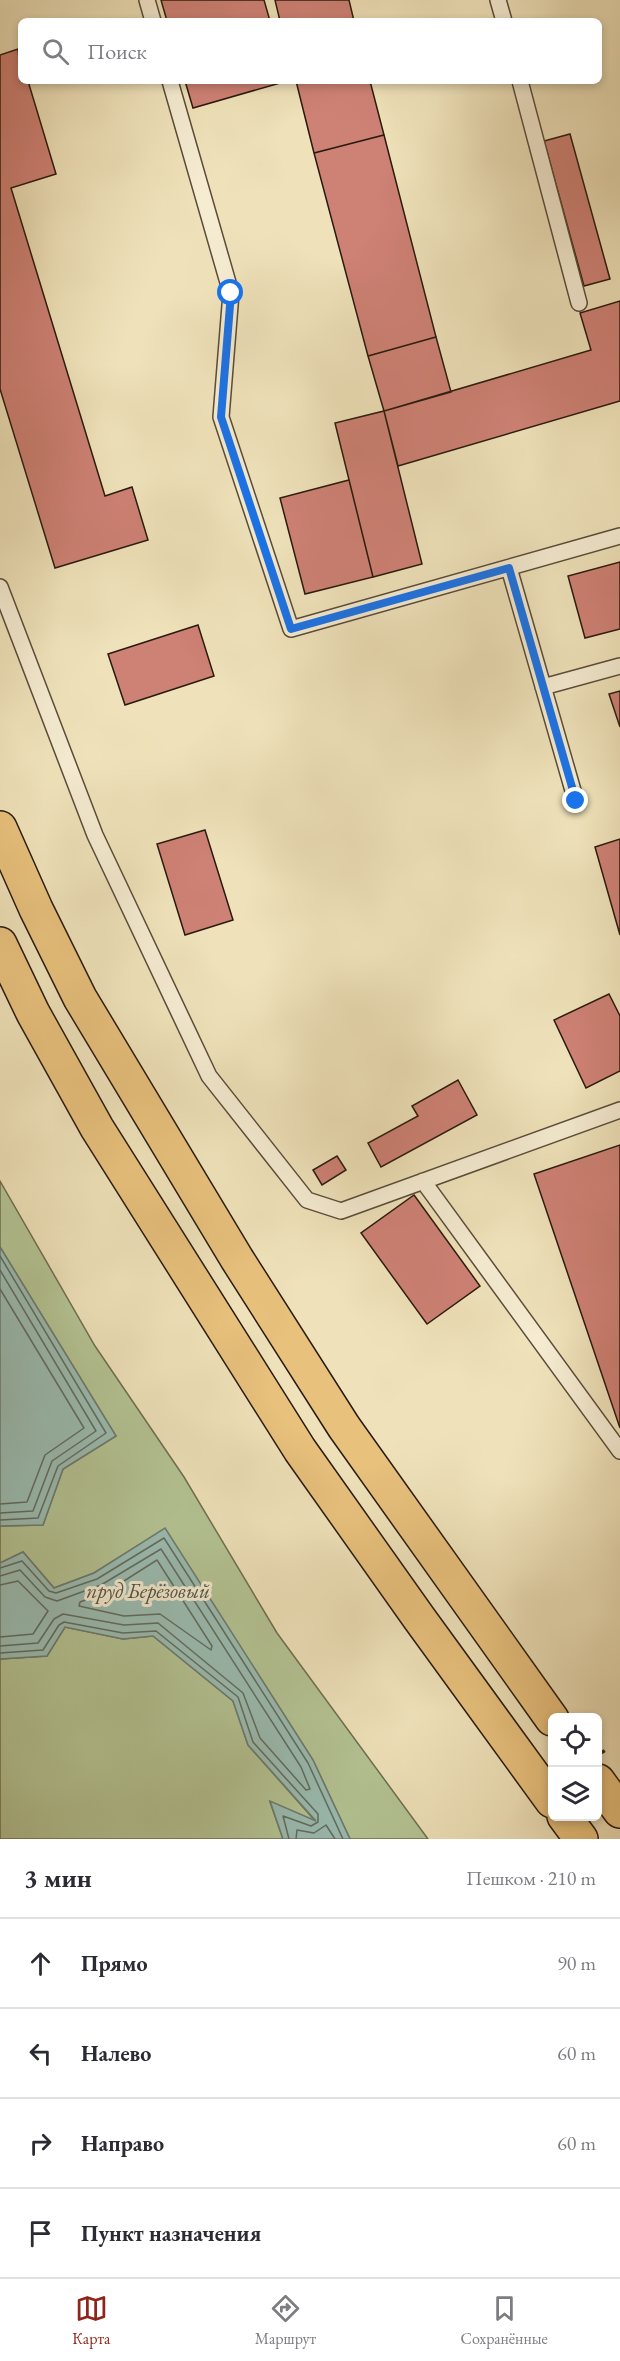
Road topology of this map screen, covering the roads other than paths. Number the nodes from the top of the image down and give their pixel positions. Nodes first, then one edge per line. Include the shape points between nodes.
1 (147, 0) edge
2 (498, 0) edge
3 (152, 18) edge
4 (503, 18) edge
5 (171, 84) edge
6 (521, 84) edge
7 (579, 303) dead end
8 (620, 537) edge
9 (509, 568) junction
10 (0, 587) edge
11 (620, 666) edge
12 (543, 687) junction
13 (576, 801) dead end
14 (0, 828) edge
15 (0, 944) edge
16 (620, 1110) edge
17 (423, 1181) junction
18 (620, 1451) edge
19 (548, 1713) edge
20 (602, 1787) edge
21 (548, 1795) edge
22 (620, 1812) edge
23 (568, 1821) edge
24 (581, 1839) edge

1 - 3 lane
2 - 4 lane
5 - 9 lane via 231,293 221,417 291,629
6 - 7 lane
8 - 9 lane
9 - 12 lane
10 - 17 lane via 94,835 209,1076 307,1200 341,1211
11 - 12 lane
12 - 13 lane
14 - 19 highway via 80,998 237,1259 344,1427
15 - 21 highway via 97,1128 294,1440
16 - 17 lane
17 - 18 lane
20 - 22 highway
23 - 24 highway

